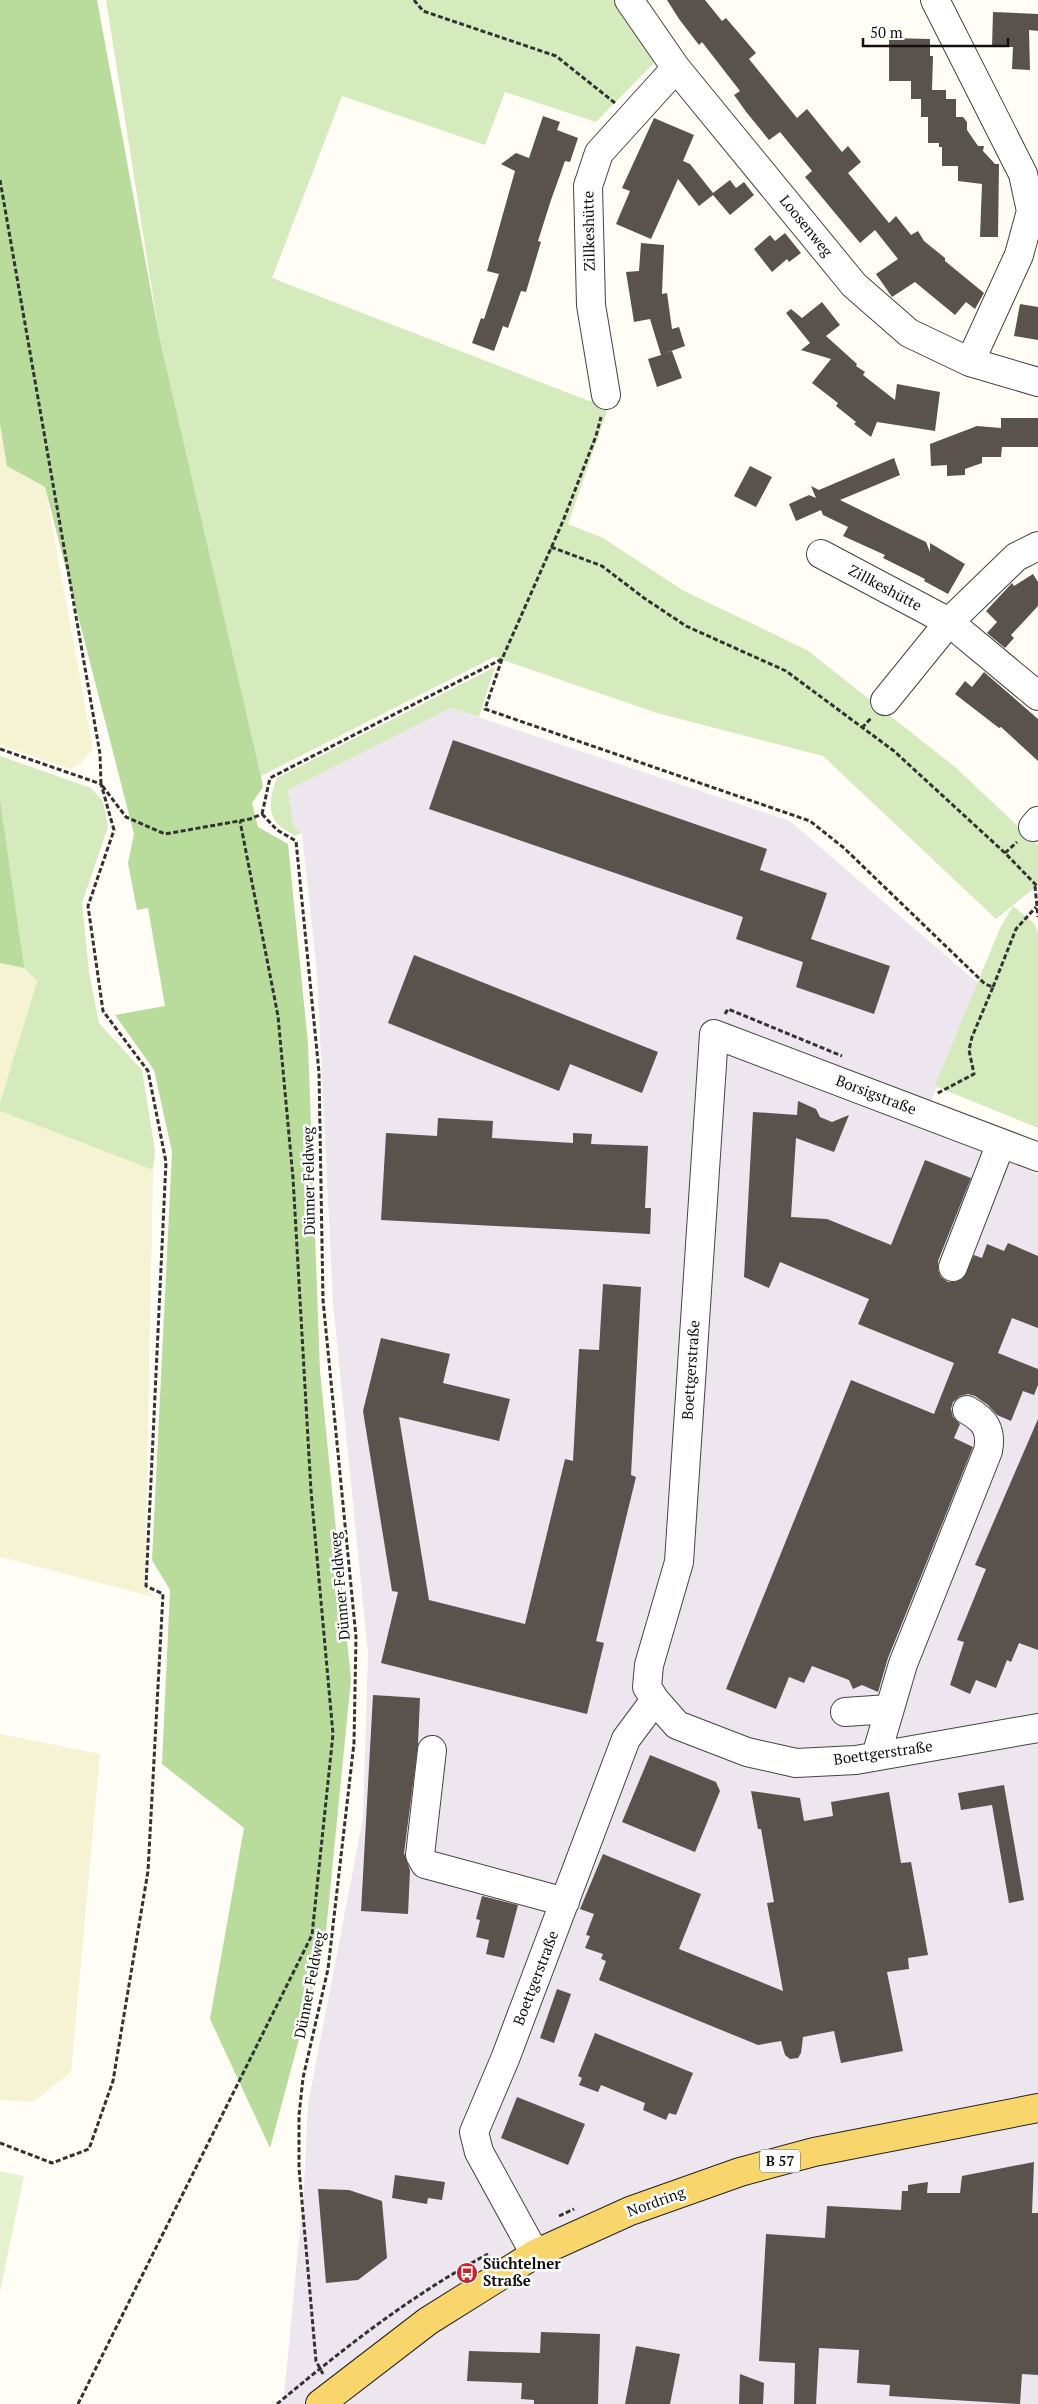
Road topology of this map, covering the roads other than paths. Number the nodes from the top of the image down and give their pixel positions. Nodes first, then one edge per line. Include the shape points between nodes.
1 (629, 0) edge
2 (935, 0) edge
3 (676, 68) junction
4 (1032, 184) edge
5 (970, 362) junction
6 (1038, 382) edge
7 (606, 395) road end
8 (1038, 546) edge
9 (821, 554) dead end
10 (949, 622) junction
11 (1038, 696) edge
12 (885, 701) dead end
13 (714, 1034) joint
14 (1001, 1143) junction
15 (1038, 1156) edge
16 (953, 1268) dead end
17 (967, 1410) dead end
18 (655, 1700) junction
19 (889, 1709) junction
20 (845, 1712) dead end
21 (1038, 1728) edge
22 (432, 1750) dead end
23 (876, 1756) junction
24 (565, 1902) junction
25 (1038, 2108) edge
26 (534, 2254) junction
27 (332, 2400) edge

1 - 3 street, Loosenweg
2 - 4 street
3 - 5 street, Loosenweg via 854,285 909,333
3 - 7 street, Zillkeshütte via 599,153 588,186 591,305
4 - 5 street via 1031,211 1019,255
5 - 6 street, Loosenweg
8 - 10 street via 1016,557
9 - 10 street, Zillkeshütte
10 - 11 street, Zillkeshütte
10 - 12 street
13 - 14 street, Borsigstraße
13 - 18 street, Boettgerstraße via 679,1562 648,1665 647,1687
14 - 15 street, Borsigstraße
14 - 16 street
17 - 19 street via 979,1417 989,1430 988,1451 913,1638
18 - 23 street, Boettgerstraße via 677,1725 747,1752 796,1763
18 - 24 street, Boettgerstraße via 626,1739
19 - 20 street
19 - 23 street
21 - 23 street, Boettgerstraße
22 - 24 street via 420,1855 425,1864
24 - 26 street, Boettgerstraße via 474,2132 479,2152
25 - 26 main road, Nordring / B 57 via 879,2138 740,2172 630,2212
26 - 27 main road, Nordring / B 57 via 428,2321

